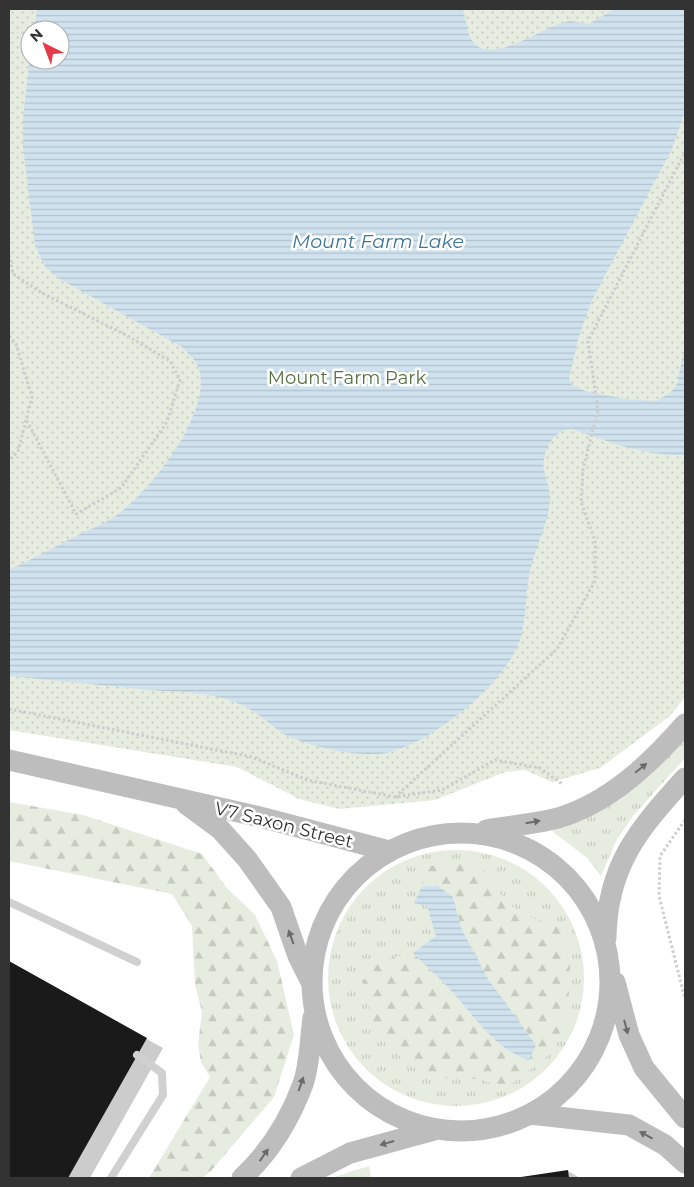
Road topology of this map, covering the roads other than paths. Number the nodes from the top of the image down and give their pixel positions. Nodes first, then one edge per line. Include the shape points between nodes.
1 (685, 724) edge
2 (9, 760) edge
3 (685, 778) edge
4 (180, 800) junction
5 (474, 833) junction
6 (389, 851) junction
7 (9, 902) edge
8 (608, 953) junction
9 (137, 962) dead end
10 (310, 982) junction
11 (314, 1014) junction
12 (137, 1055) dead end
13 (530, 1114) junction
14 (685, 1118) edge
15 (434, 1130) junction
16 (685, 1163) edge
17 (111, 1178) edge
18 (242, 1178) edge
19 (301, 1178) edge

5 -> 1 main road via 558,818 603,799 661,751
2 - 4 main road, V7 Saxon Street
3 - 8 main road via 644,824 620,863 606,916
4 - 6 main road, V7 Saxon Street
10 -> 4 main road, V7 Saxon Street via 281,907 220,829
5 - 6 main road via 430,836
5 - 8 main road via 510,840 542,856 570,880 587,902
6 - 10 main road via 362,869 341,892 324,920 314,950
7 - 9 lane
8 - 13 main road via 610,999 597,1042 584,1067 560,1094
8 -> 14 main road via 629,1035 644,1068
10 - 11 main road
11 - 15 main road via 326,1047 351,1083 370,1102 400,1120
18 -> 11 main road via 261,1161 282,1129 303,1082
12 - 17 lane via 162,1073 163,1094
13 - 15 main road via 500,1127 467,1132
16 -> 13 main road via 665,1145 628,1125
15 -> 19 main road via 350,1153

